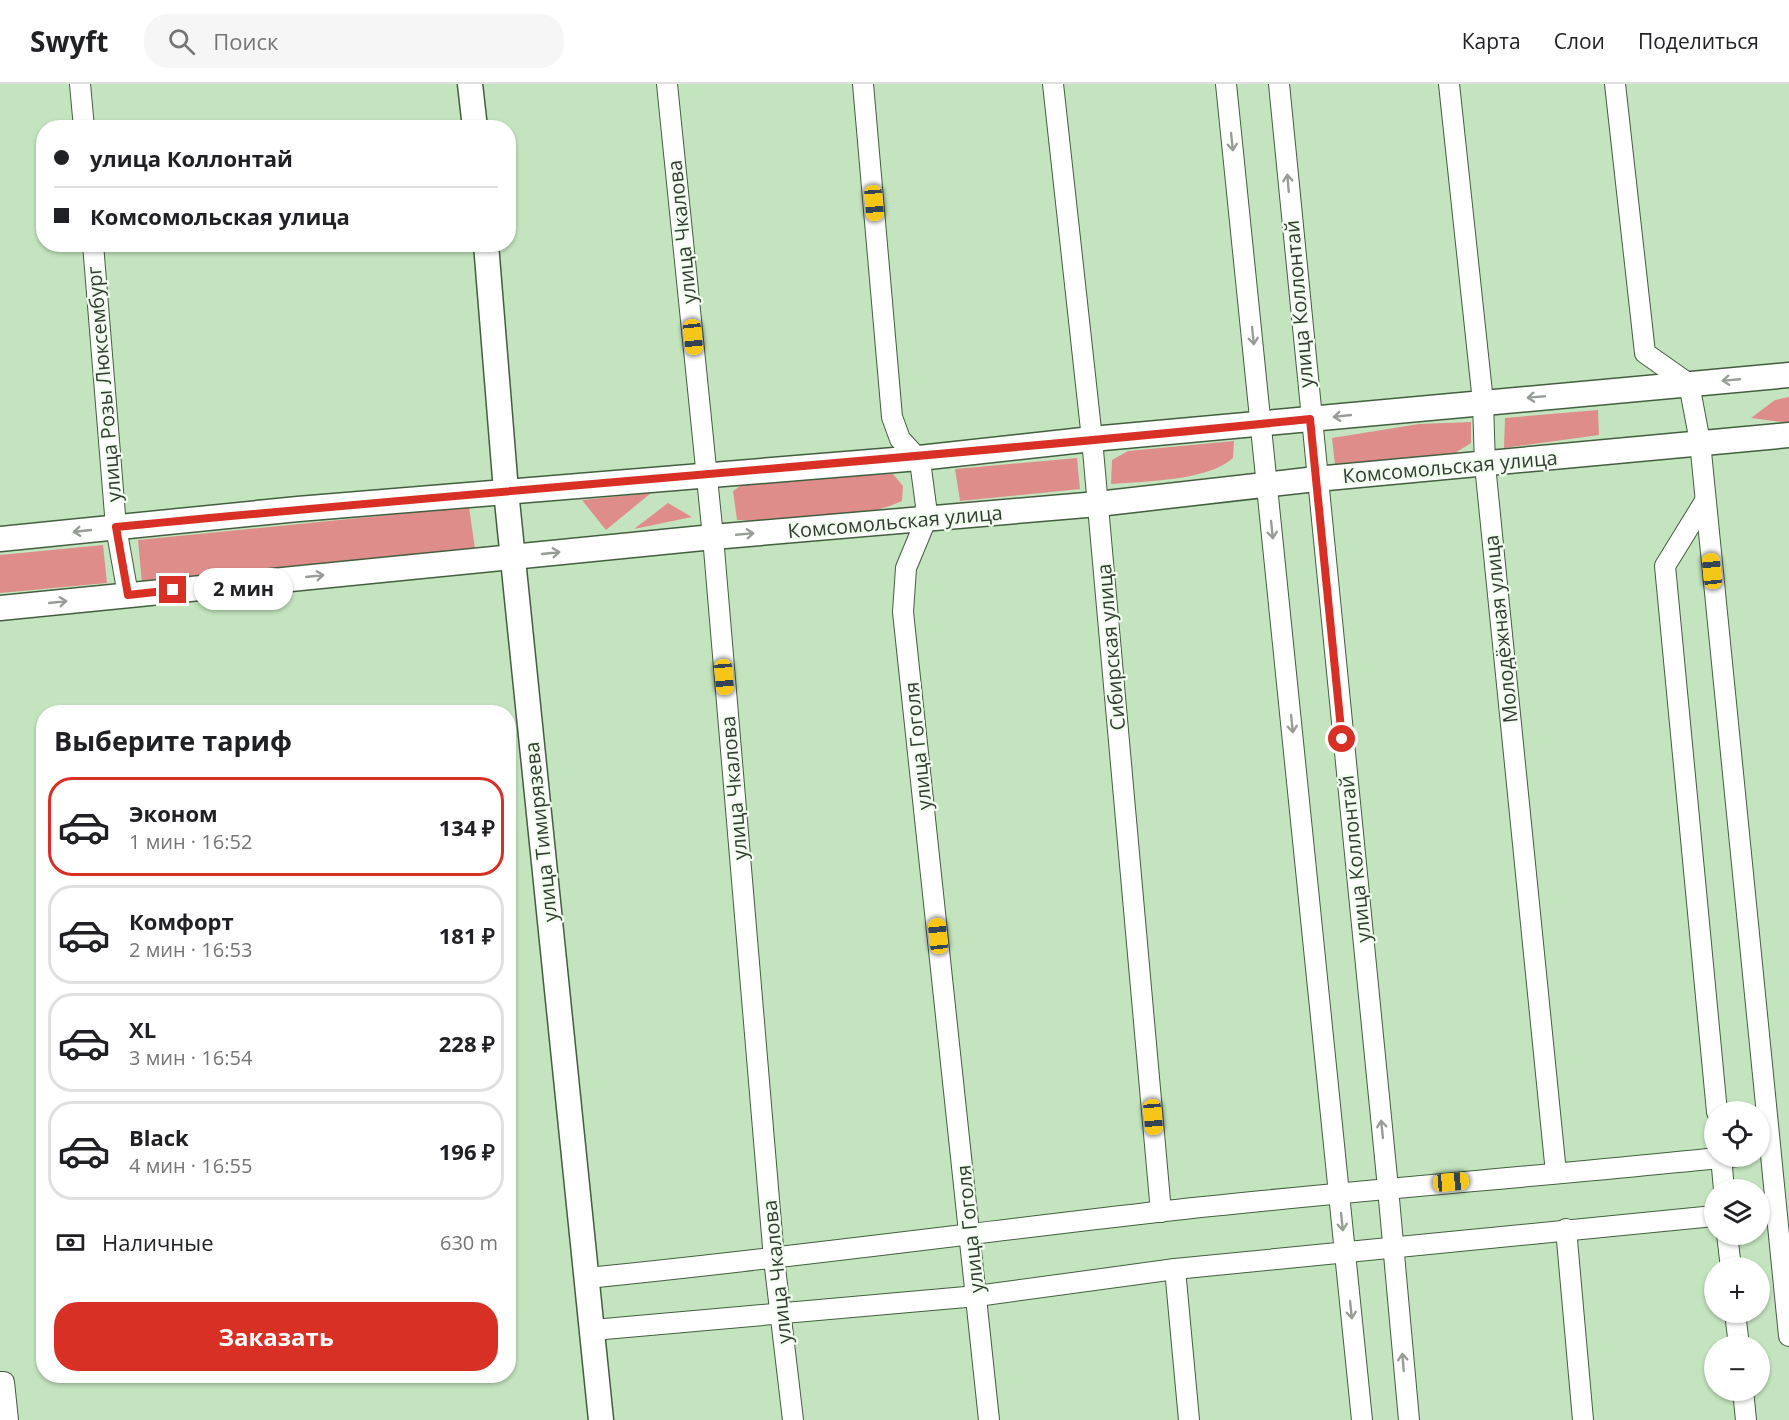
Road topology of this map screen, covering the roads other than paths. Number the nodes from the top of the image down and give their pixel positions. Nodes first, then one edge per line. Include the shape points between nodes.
1 (80, 84) edge
2 (470, 84) edge
3 (667, 84) edge
4 (863, 84) edge
5 (1053, 84) edge
6 (1226, 84) edge
7 (1279, 84) edge
8 (1449, 84) edge
9 (1615, 84) edge
10 (83, 120) edge
11 (474, 120) edge
12 (94, 252) edge
13 (487, 252) edge
14 (1789, 375) edge
15 (1689, 384) junction
16 (1483, 402) junction
17 (1310, 419) junction
18 (1262, 424) junction
19 (1789, 435) edge
20 (1092, 439) junction
21 (1700, 442) junction
22 (919, 458) junction
23 (1485, 465) junction
24 (706, 475) junction
25 (1316, 479) junction
26 (1268, 484) junction
27 (506, 491) junction
28 (1705, 501) junction
29 (1098, 504) junction
30 (925, 519) junction
31 (116, 527) junction
32 (713, 537) junction
33 (0, 539) edge
34 (513, 557) junction
35 (128, 595) junction
36 (0, 608) edge
37 (1716, 1101) edge
38 (1774, 1153) edge
39 (1704, 1159) edge
40 (1556, 1173) junction
41 (1388, 1188) junction
42 (1338, 1193) junction
43 (1775, 1210) edge
44 (1161, 1212) junction
45 (1704, 1217) edge
46 (1566, 1228) junction
47 (971, 1236) junction
48 (1393, 1246) junction
49 (1345, 1251) junction
50 (774, 1259) junction
51 (1175, 1269) junction
52 (587, 1278) junction
53 (977, 1296) junction
54 (782, 1313) junction
55 (593, 1330) junction
56 (1789, 1336) edge
57 (0, 1382) edge
58 (1744, 1401) edge
59 (8, 1420) edge
60 (601, 1420) edge
61 (794, 1420) edge
62 (989, 1420) edge
63 (1189, 1420) edge
64 (1362, 1420) edge
65 (1409, 1420) edge
66 (1583, 1420) edge
67 (1746, 1420) edge

1 - 10 street
2 - 11 street
3 - 24 street, улица Чкалова
4 - 22 street via 892,417 900,439
5 - 20 street, Сибирская улица
6 -> 18 street
17 -> 7 street, улица Коллонтай
8 - 16 street, Молодёжная улица
9 - 15 street via 1645,353
12 - 31 street, улица Розы Люксембург
13 - 27 street, улица Тимирязева
14 -> 15 street
15 -> 16 street
15 - 21 street
16 -> 17 street
16 - 23 street, Молодёжная улица
17 - 18 street
17 - 25 street, улица Коллонтай
18 - 20 street
18 - 26 street
19 - 21 street, Комсомольская улица
20 - 22 street
20 - 29 street, Сибирская улица
21 - 23 street, Комсомольская улица
21 - 28 street
22 - 24 street
22 - 30 street, улица Гоголя
23 - 25 street, Комсомольская улица
23 - 40 street, Молодёжная улица
24 - 27 street
24 - 32 street, улица Чкалова
25 - 26 street, Комсомольская улица
41 -> 25 street, улица Коллонтай
26 - 29 street, Комсомольская улица
26 -> 42 street
27 - 31 street
27 - 34 street, улица Тимирязева
28 - 37 street via 1665,566
28 - 38 street
29 - 30 street, Комсомольская улица
29 - 44 street, Сибирская улица
32 -> 30 street, Комсомольская улица
30 - 47 street, улица Гоголя via 906,568 903,604
31 -> 33 street
31 - 35 street, улица Розы Люксембург
34 -> 32 street, Комсомольская улица
32 - 50 street, улица Чкалова
35 -> 34 street, Комсомольская улица
34 - 52 street, улица Тимирязева
36 -> 35 street, Комсомольская улица
38 - 43 street
39 - 40 street
40 - 41 street
41 - 42 street
41 - 48 street, улица Коллонтай
42 - 44 street
42 -> 49 street
43 - 56 street
44 - 47 street
45 - 46 street
46 - 48 street
46 - 66 street
47 - 50 street
47 - 53 street, улица Гоголя
48 - 49 street
65 -> 48 street, улица Коллонтай
49 - 51 street
49 -> 64 street
50 - 52 street
50 - 54 street, улица Чкалова
51 - 53 street
51 - 63 street
52 - 55 street, улица Тимирязева
53 - 54 street
53 - 62 street, улица Гоголя
54 - 55 street
54 - 61 street, улица Чкалова
55 - 60 street, улица Тимирязева
57 - 59 street via 4,1382
58 - 67 street

